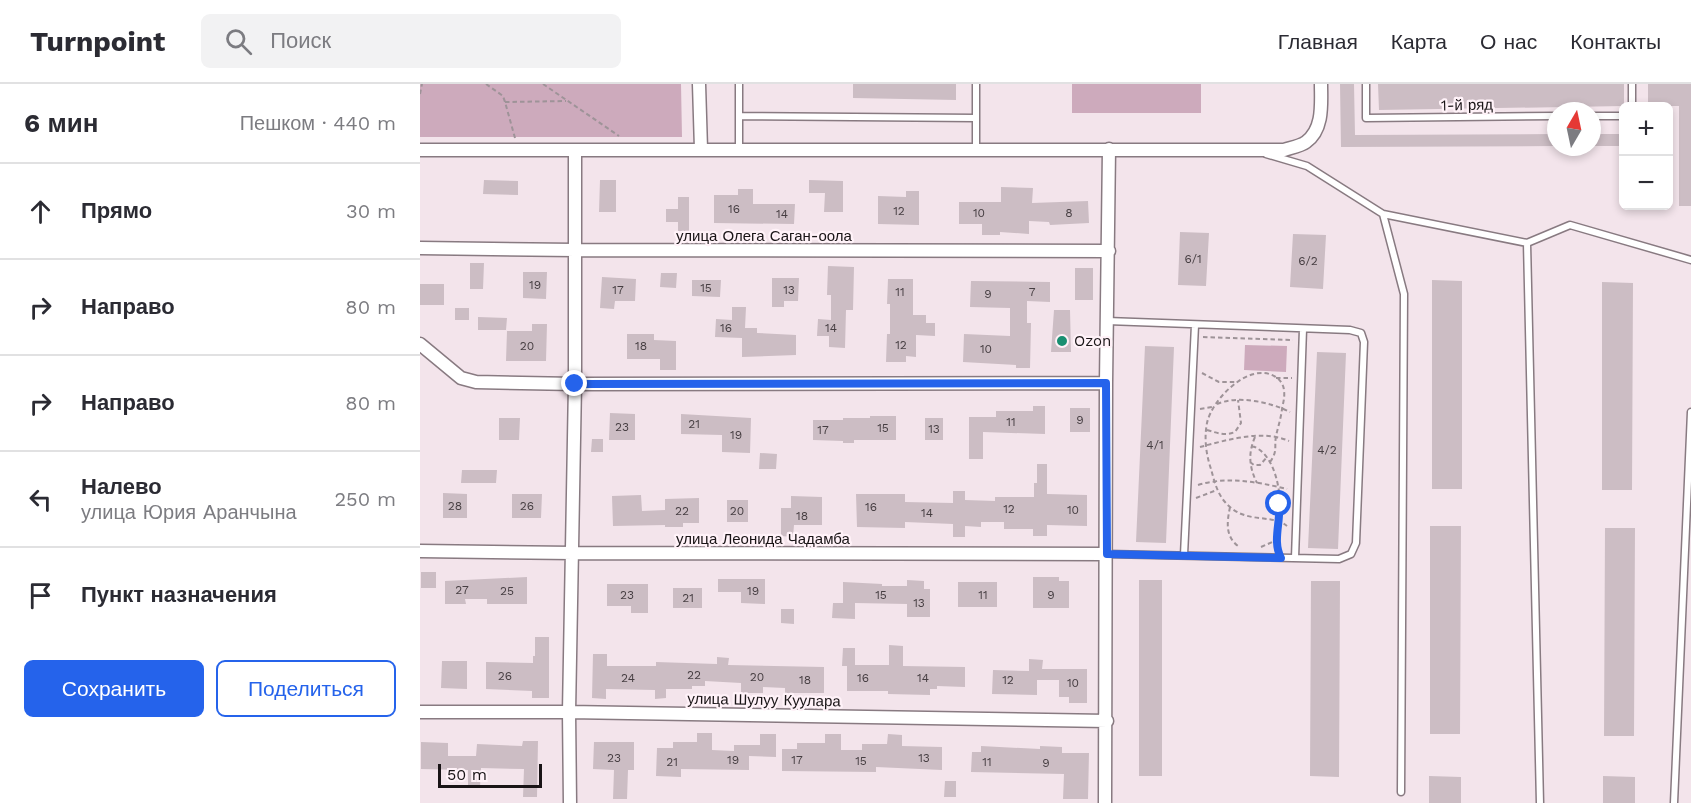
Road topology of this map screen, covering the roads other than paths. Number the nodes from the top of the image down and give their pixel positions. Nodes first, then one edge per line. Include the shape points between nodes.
1 (699, 84) edge
2 (739, 84) edge
3 (976, 84) edge
4 (1321, 84) edge
5 (1366, 84) edge
6 (1632, 84) edge
7 (1632, 102) edge
8 (739, 116) junction
9 (1547, 116) edge
10 (1601, 116) edge
11 (1619, 116) edge
12 (976, 118) junction
13 (700, 149) junction
14 (739, 149) junction
15 (976, 149) junction
16 (1109, 149) junction
17 (420, 150) edge
18 (1254, 150) junction
19 (575, 151) junction
20 (1383, 214) junction
21 (1527, 243) junction
22 (420, 248) edge
23 (575, 250) junction
24 (1109, 251) junction
25 (1691, 260) edge
26 (1107, 321) junction
27 (1195, 325) junction
28 (1303, 329) junction
29 (420, 344) edge
30 (1106, 383) junction
31 (575, 384) junction
32 (1691, 412) edge
33 (420, 551) edge
34 (573, 553) junction
35 (1107, 554) junction
36 (1184, 555) junction
37 (1295, 558) junction
38 (420, 712) edge
39 (569, 712) junction
40 (1107, 721) junction
41 (1401, 792) dead end
42 (570, 803) edge
43 (1105, 803) edge
44 (1540, 803) edge
45 (1674, 803) edge

1 - 13 street
2 - 8 lane
3 - 12 lane
4 - 18 street via 1321,113 1316,131 1306,143 1284,150
5 - 9 lane, 1-й ряд via 1366,118
6 - 7 lane
8 - 12 lane
8 - 14 lane
10 - 11 lane
12 - 15 lane
13 - 14 street
13 - 19 street
14 - 15 street
15 - 16 street
16 - 18 street
16 - 24 street
17 - 19 street
18 - 20 lane via 1307,166
19 - 23 street
20 - 21 lane
20 - 41 lane via 1404,294
21 - 25 lane via 1570,225
21 - 44 lane
22 - 23 street, улица Олега Саган-оола
23 - 24 street, улица Олега Саган-оола
23 - 31 street
24 - 26 street
26 - 27 lane
26 - 30 street
27 - 28 lane
27 - 36 lane
28 - 37 lane
28 - 37 lane via 1356,331 1364,342 1354,549 1339,559
29 - 31 street via 461,378 476,382
30 - 31 street
30 - 35 street
31 - 34 street
32 - 45 lane
33 - 34 street, улица Леонида Чадамба
34 - 35 street, улица Леонида Чадамба
34 - 39 street
35 - 36 lane
35 - 40 street
36 - 37 lane
38 - 39 street, улица Шулуу Куулара
39 - 40 street, улица Шулуу Куулара
39 - 42 street
40 - 43 street

